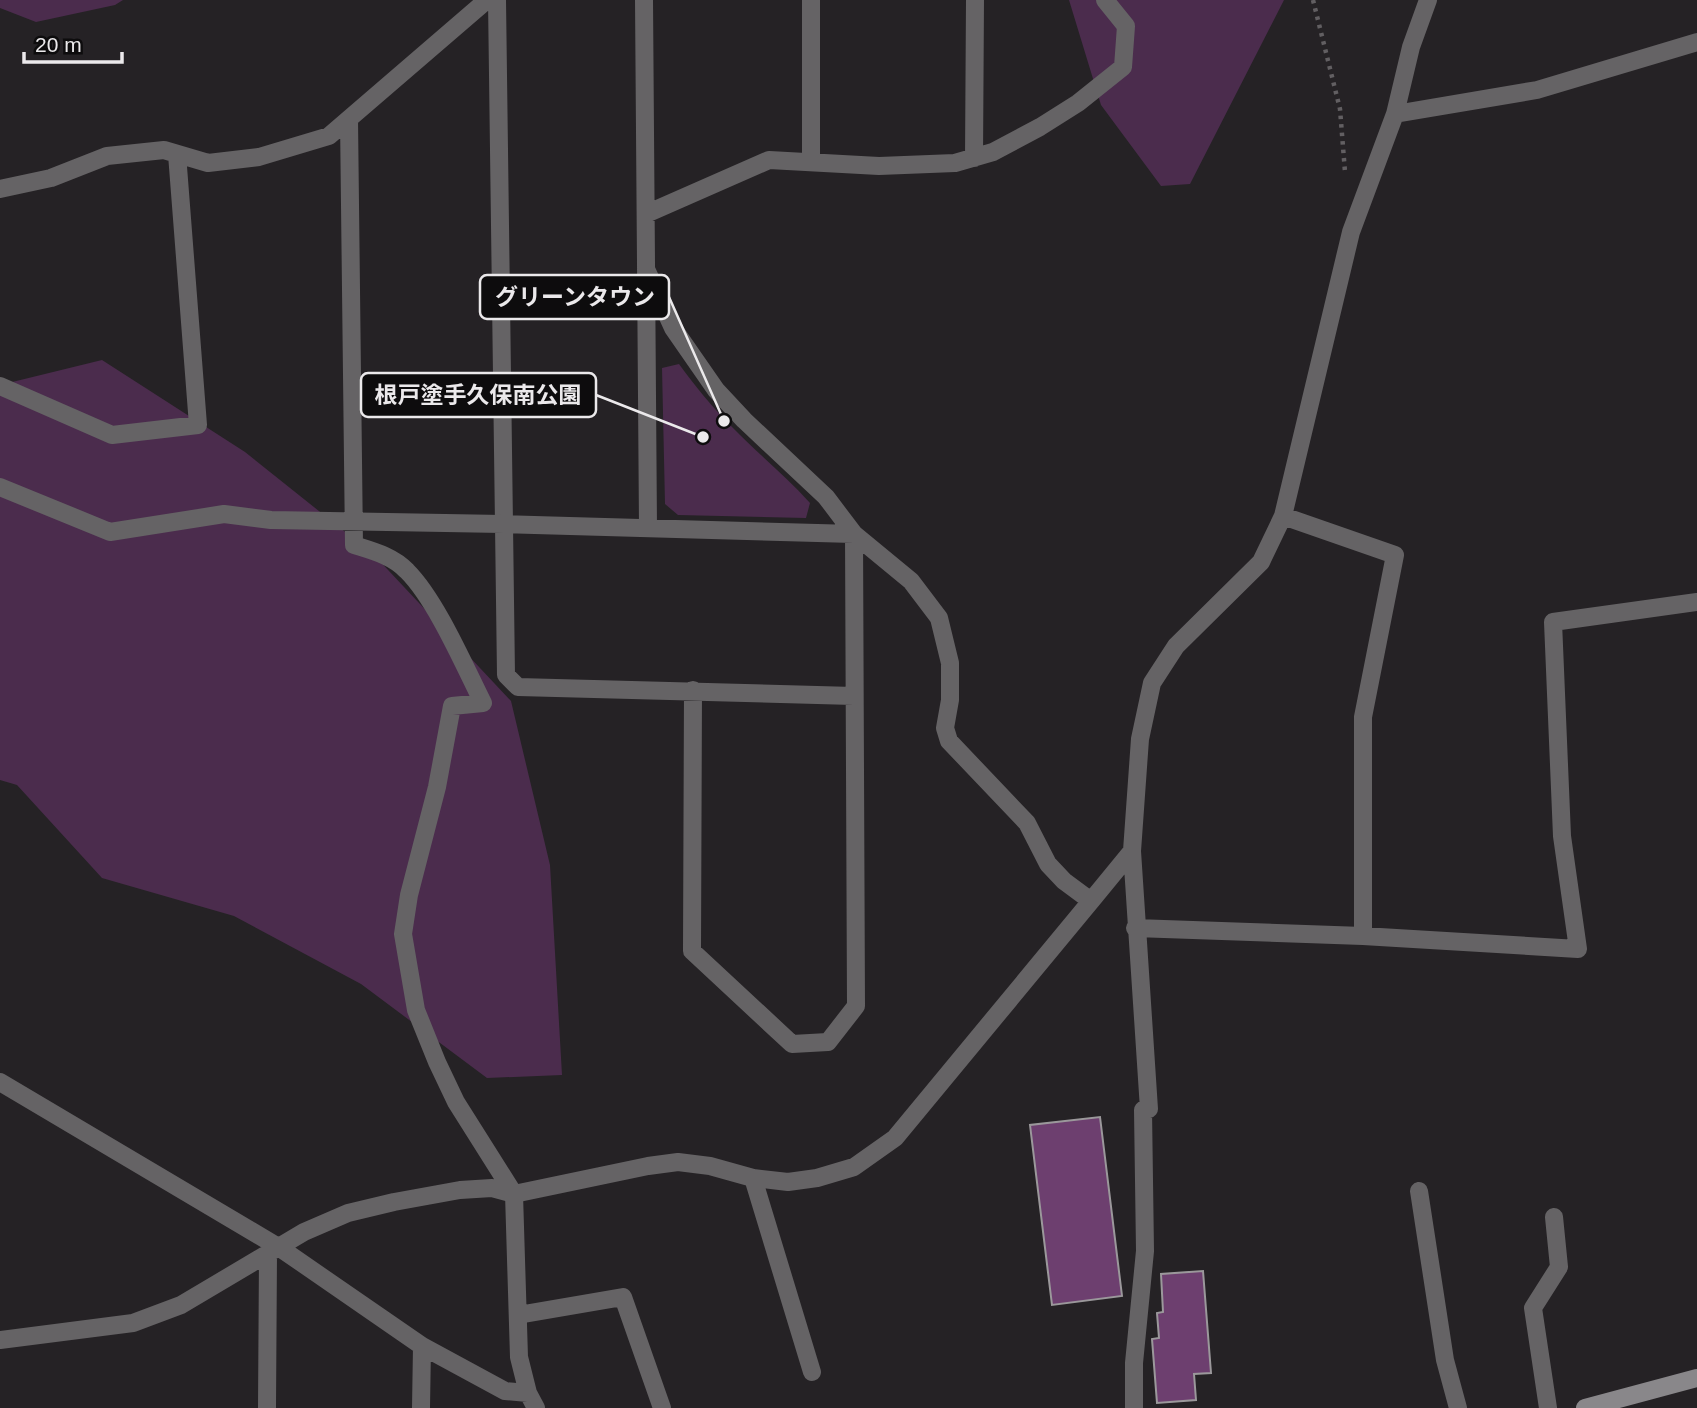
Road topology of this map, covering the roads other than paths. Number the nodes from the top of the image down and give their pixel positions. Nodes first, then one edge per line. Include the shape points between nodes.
1 (487, 0) edge
2 (497, 0) edge
3 (644, 0) edge
4 (811, 0) edge
5 (975, 0) edge
6 (1105, 0) edge
7 (1428, 0) edge
8 (1697, 42) edge
9 (1395, 114) junction
10 (349, 119) junction
11 (177, 154) junction
12 (974, 158) junction
13 (811, 162) junction
14 (0, 188) edge
15 (646, 214) junction
16 (646, 269) junction
17 (0, 386) edge
18 (0, 486) edge
19 (1283, 516) junction
20 (355, 522) junction
21 (503, 524) junction
22 (648, 528) junction
23 (854, 534) junction
24 (1697, 602) edge
25 (693, 690) junction
26 (854, 696) junction
27 (1132, 851) junction
28 (1091, 901) junction
29 (1135, 928) junction
30 (1363, 936) junction
31 (0, 1082) edge
32 (753, 1178) junction
33 (1419, 1191) dead end
34 (514, 1194) junction
35 (1554, 1217) dead end
36 (274, 1251) junction
37 (518, 1315) junction
38 (0, 1340) edge
39 (422, 1346) junction
40 (812, 1372) dead end
41 (1697, 1378) edge
42 (532, 1400) edge
43 (267, 1408) edge
44 (421, 1408) edge
45 (662, 1408) edge
46 (1134, 1408) edge
47 (1458, 1408) edge
48 (1548, 1408) edge
49 (1585, 1408) edge

1 - 10 street
2 - 21 street
3 - 15 street
4 - 13 street
5 - 12 street
6 - 12 street via 1126,26 1123,67 1040,127
7 - 9 street
8 - 9 street via 1537,90
9 - 19 street via 1351,232
10 - 11 street via 329,136 259,157 208,163
10 - 20 street
11 - 14 street via 164,150 107,156 51,178
11 - 17 street via 198,425 112,435
12 - 13 street via 880,166
13 - 15 street via 769,160
15 - 16 street
16 - 22 street
16 - 23 street via 673,328 716,390 826,497
18 - 20 street via 110,533 224,514
19 - 27 street via 1261,562 1176,646 1152,683 1140,738
19 - 30 street via 1395,555 1363,717
20 - 21 street
20 - 34 street via 354,545 385,555 407,570 427,596 483,704 452,706 403,934 416,1010 437,1062 456,1102
21 - 22 street
21 - 25 street via 506,675 518,687
22 - 23 street
23 - 26 street
23 - 28 street via 911,581 939,618 950,663 945,728 949,741 1027,823 1048,864
24 - 30 street via 1553,622 1562,836 1578,948
25 - 26 street
25 - 26 street via 692,951 792,1045 828,1042 856,1006
27 - 28 street
27 - 29 street
28 - 32 street via 895,1138 854,1167 817,1178 788,1182
29 - 30 street
29 - 46 street via 1149,1109 1143,1110 1145,1251
31 - 36 street
32 - 34 street via 678,1162
32 - 40 street
33 - 47 street via 1445,1360
34 - 36 street via 492,1188 460,1190 394,1202 348,1213
34 - 37 street
35 - 48 street via 1559,1267 1533,1308
36 - 38 street via 181,1305 133,1323
36 - 39 street
36 - 43 street
37 - 42 street via 519,1357
37 - 45 street via 623,1297
39 - 42 street via 505,1391
39 - 44 street
41 - 49 street

